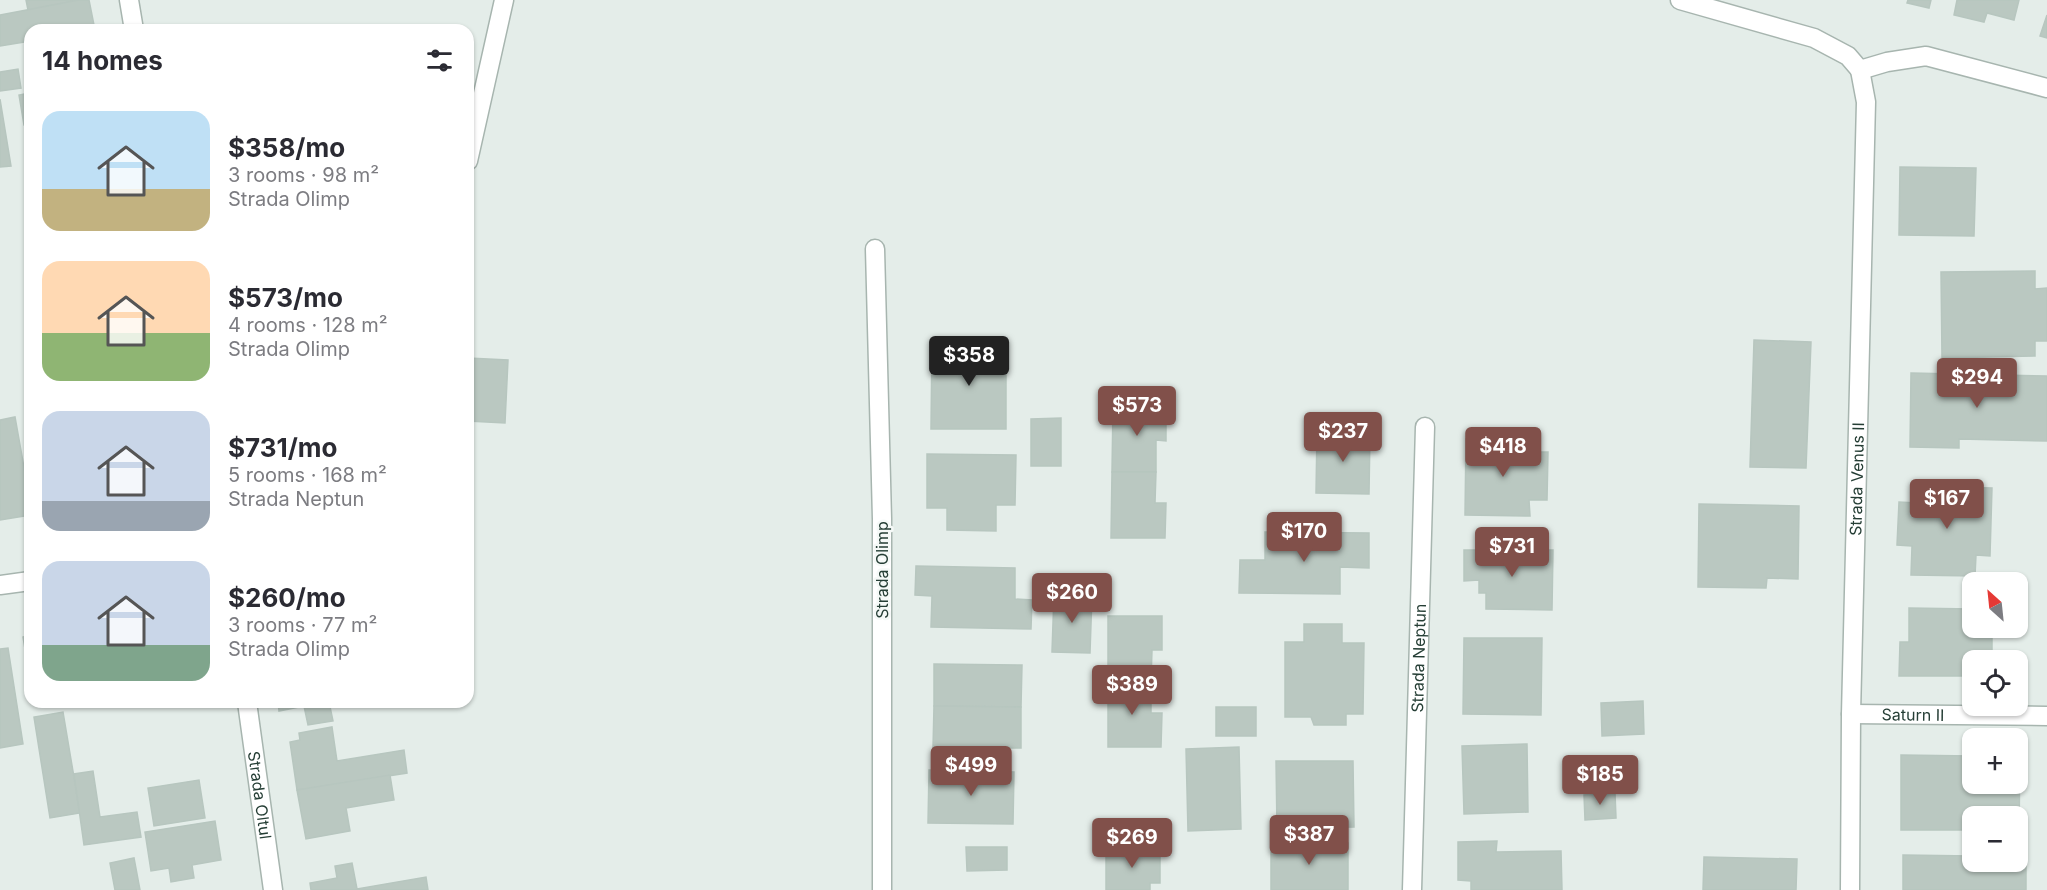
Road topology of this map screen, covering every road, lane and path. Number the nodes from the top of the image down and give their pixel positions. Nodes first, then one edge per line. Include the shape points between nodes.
1 (129, 0) edge
2 (504, 0) edge
3 (1680, 0) edge
4 (133, 24) edge
5 (1860, 70) junction
6 (2047, 88) edge
7 (474, 134) edge
8 (876, 249) dead end
9 (1425, 427) dead end
10 (24, 582) edge
11 (0, 585) edge
12 (247, 708) edge
13 (1851, 714) junction
14 (2047, 716) edge
15 (273, 890) edge
16 (882, 890) edge
17 (1412, 890) edge
18 (1850, 890) edge

1 - 4 street
2 - 7 street
3 - 5 street via 1814,38 1848,56
5 - 6 street via 1926,56
5 - 13 street, Strada Venus II via 1866,102
8 - 16 street, Strada Olimp via 882,519
9 - 17 street, Strada Neptun
10 - 11 street
12 - 15 street, Strada Oltul
13 - 14 street, Saturn II
13 - 18 street, Strada Venus II

